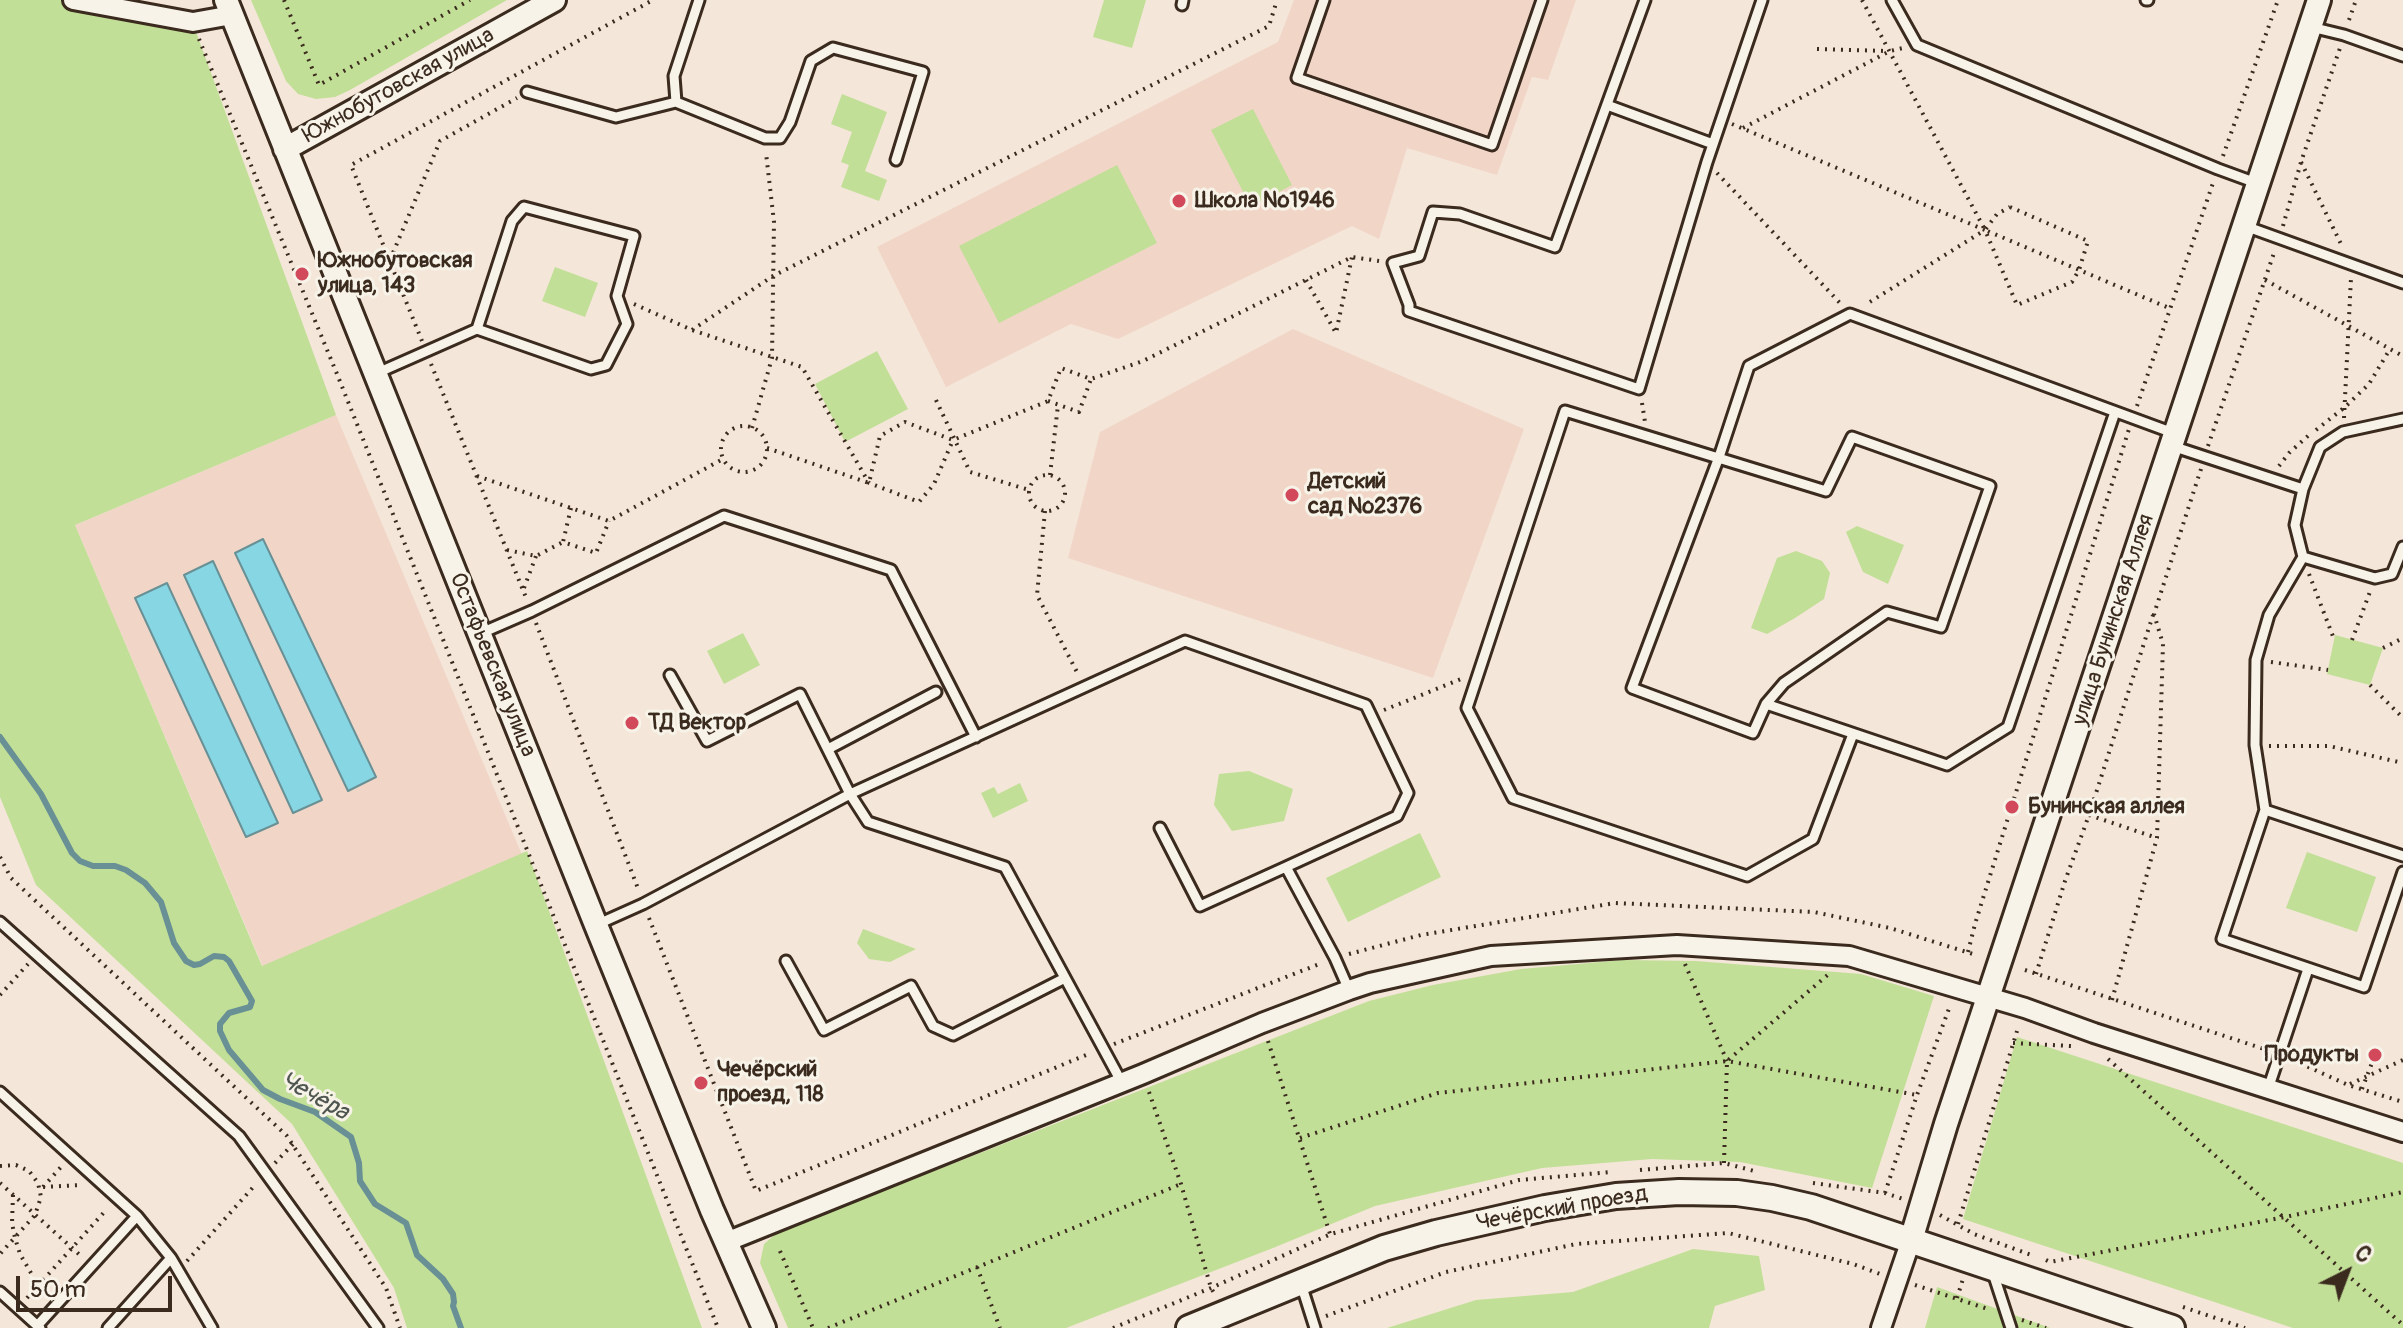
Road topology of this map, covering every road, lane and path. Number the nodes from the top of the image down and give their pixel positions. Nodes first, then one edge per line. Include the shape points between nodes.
1 (73, 0) edge
2 (284, 0) edge
3 (470, 0) edge
4 (554, 0) edge
5 (653, 0) edge
6 (699, 0) edge
7 (1277, 0) edge
8 (1324, 0) edge
9 (1542, 0) edge
10 (1645, 0) edge
11 (1762, 0) edge
12 (1862, 0) edge
13 (1892, 0) edge
14 (2278, 0) edge
15 (2319, 0) edge
16 (2356, 0) edge
17 (229, 8) edge
18 (193, 22) junction
19 (2310, 27) junction
20 (2344, 35) junction
21 (1917, 45) junction
22 (1817, 49) dead end
23 (1890, 51) junction
24 (2403, 56) edge
25 (527, 92) joint
26 (676, 102) junction
27 (1607, 105) junction
28 (1722, 119) junction
29 (1742, 129) junction
30 (765, 138) junction
31 (1713, 144) junction
32 (285, 149) junction
33 (896, 160) dead end
34 (1707, 162) junction
35 (2301, 162) junction
36 (2218, 169) junction
37 (2259, 184) junction
38 (2245, 226) junction
39 (1985, 230) junction
40 (2279, 238) junction
41 (1352, 257) junction
42 (390, 260) junction
43 (1393, 263) junction
44 (2351, 265) junction
45 (2079, 270) junction
46 (773, 276) junction
47 (1306, 280) junction
48 (2265, 280) junction
49 (2403, 283) edge
50 (617, 296) junction
51 (2169, 308) junction
52 (1850, 314) junction
53 (2349, 325) junction
54 (477, 329) junction
55 (692, 330) junction
56 (2390, 349) junction
57 (426, 351) junction
58 (2403, 356) edge
59 (772, 358) junction
60 (375, 374) junction
61 (1091, 379) junction
62 (1639, 389) junction
63 (936, 400) dead end
64 (1048, 401) junction
65 (1058, 405) junction
66 (2345, 407) junction
67 (2115, 412) junction
68 (2132, 419) junction
69 (2403, 419) edge
70 (752, 428) junction
71 (2343, 432) junction
72 (1648, 436) junction
73 (953, 440) junction
74 (2174, 440) junction
75 (767, 448) junction
76 (1719, 457) junction
77 (2205, 457) junction
78 (723, 459) junction
79 (2277, 470) dead end
80 (1050, 475) junction
81 (477, 476) junction
82 (869, 483) junction
83 (2303, 489) junction
84 (1029, 490) junction
85 (571, 508) junction
86 (1045, 511) junction
87 (609, 521) junction
88 (563, 542) junction
89 (2403, 547) edge
90 (507, 550) junction
91 (536, 556) junction
92 (2303, 557) junction
93 (2375, 578) junction
94 (523, 590) junction
95 (532, 611) junction
96 (2154, 614) junction
97 (479, 634) junction
98 (2403, 638) edge
99 (2334, 639) dead end
100 (2352, 640) dead end
101 (2383, 648) dead end
102 (2256, 660) junction
103 (2328, 670) dead end
104 (1479, 672) junction
105 (670, 675) dead end
106 (2370, 685) dead end
107 (1084, 687) junction
108 (936, 692) dead end
109 (1766, 704) junction
110 (1371, 715) junction
111 (2403, 718) edge
112 (1853, 734) junction
113 (976, 737) junction
114 (2255, 745) junction
115 (828, 749) junction
116 (2403, 763) edge
117 (850, 794) junction
118 (2265, 810) junction
119 (2089, 815) junction
120 (1160, 828) dead end
121 (2157, 838) junction
122 (2403, 856) edge
123 (0, 857) edge
124 (1286, 867) junction
125 (2403, 872) edge
126 (643, 904) junction
127 (0, 922) edge
128 (596, 925) junction
129 (1677, 945) junction
130 (36, 955) junction
131 (1976, 955) dead end
132 (1849, 956) junction
133 (786, 961) dead end
134 (2308, 969) junction
135 (2025, 970) dead end
136 (2036, 974) junction
137 (1065, 978) junction
138 (1349, 990) junction
139 (0, 995) edge
140 (1989, 998) junction
141 (1952, 1000) dead end
142 (2112, 1000) junction
143 (1262, 1023) junction
144 (2017, 1031) dead end
145 (2279, 1054) junction
146 (2375, 1055) dead end
147 (2106, 1058) dead end
148 (2403, 1060) edge
149 (1727, 1061) junction
150 (1143, 1074) junction
151 (2367, 1076) junction
152 (1122, 1083) junction
153 (2348, 1085) junction
154 (2268, 1089) junction
155 (2362, 1089) junction
156 (0, 1092) edge
157 (1917, 1095) junction
158 (2403, 1102) edge
159 (2403, 1132) edge
160 (1300, 1138) junction
161 (293, 1144) junction
162 (71, 1156) junction
163 (0, 1166) edge
164 (266, 1173) junction
165 (1763, 1173) dead end
166 (1802, 1181) dead end
167 (0, 1183) edge
168 (101, 1184) junction
169 (1181, 1184) junction
170 (42, 1189) junction
171 (756, 1191) dead end
172 (2403, 1192) edge
173 (13, 1195) junction
174 (117, 1198) junction
175 (35, 1215) junction
176 (137, 1216) junction
177 (2285, 1217) junction
178 (15, 1238) junction
179 (1911, 1240) junction
180 (726, 1242) junction
181 (72, 1248) junction
182 (780, 1251) dead end
183 (0, 1254) edge
184 (171, 1258) junction
185 (92, 1266) junction
186 (977, 1267) junction
187 (1990, 1267) junction
188 (178, 1271) junction
189 (1898, 1280) junction
190 (1300, 1281) junction
191 (38, 1285) junction
192 (1211, 1288) junction
193 (0, 1292) edge
194 (18, 1308) junction
195 (1228, 1311) junction
196 (2007, 1315) junction
197 (1320, 1318) dead end
198 (2403, 1325) edge
199 (38, 1327) edge
200 (108, 1328) edge
201 (212, 1328) edge
202 (378, 1328) edge
203 (400, 1328) edge
204 (718, 1328) edge
205 (764, 1328) edge
206 (813, 1328) edge
207 (828, 1328) edge
208 (1000, 1328) edge
209 (1113, 1328) edge
210 (1189, 1328) edge
211 (1315, 1328) edge
212 (1881, 1328) edge
213 (2011, 1328) edge
214 (2046, 1328) edge
215 (2172, 1328) edge

1 - 18 street
2 - 3 path via 319,85
4 - 32 street, Южнобутовская улица
5 - 42 path via 351,165
6 - 26 lane via 674,76
7 - 46 path via 1269,26
8 - 9 lane via 1297,78 1492,145
10 - 27 lane
11 - 28 lane
12 - 23 path
13 - 21 lane
14 - 36 path
15 - 19 street, улица Бунинская Аллея
16 - 20 path
17 - 18 street
17 - 32 street, Остафьевская улица
18 - 204 path
19 - 20 lane
19 - 37 street, улица Бунинская Аллея
20 - 24 lane
20 - 35 path
21 - 23 path
21 - 36 lane
22 - 23 path
23 - 29 path
23 - 39 path
25 - 26 lane via 616,117
25 - 42 path via 440,141
26 - 30 lane
27 - 31 lane
27 - 43 lane via 1555,247 1460,214 1433,212 1419,256
28 - 29 path
28 - 31 lane
29 - 39 path
30 - 33 lane via 780,138 811,61 833,48 923,72
30 - 46 path via 774,222
31 - 34 lane
32 - 60 street, Остафьевская улица
34 - 52 path
34 - 62 lane
35 - 40 path
35 - 44 path
36 - 37 lane
36 - 51 path
37 - 38 street, улица Бунинская Аллея
38 - 40 lane
38 - 74 street, улица Бунинская Аллея
39 - 45 path
39 - 45 path via 2010,207 2088,241
39 - 45 path via 2017,305 2072,282
39 - 52 path
40 - 44 lane
40 - 48 path
41 - 43 path
41 - 47 path
41 - 47 path via 1336,333
42 - 57 path
43 - 62 lane via 1409,311
44 - 49 lane
44 - 53 path
45 - 51 path
46 - 55 path
46 - 59 path
47 - 61 path via 1143,361
48 - 53 path
48 - 77 path
50 - 54 lane via 627,324 606,365 591,369
50 - 54 lane via 634,236 524,207 512,221
50 - 55 path
51 - 68 path
52 - 67 lane
52 - 76 lane via 1749,366
53 - 56 path
53 - 66 path
54 - 57 lane
55 - 59 path
56 - 58 path
56 - 66 path via 2369,384
57 - 60 lane
57 - 81 path
59 - 70 path
59 - 82 path via 802,367
60 - 97 street, Остафьевская улица
61 - 64 path via 1061,368
61 - 65 path via 1079,412
62 - 72 path
63 - 73 path
64 - 65 path
64 - 73 path
65 - 80 path
66 - 71 path
66 - 79 path via 2289,453
67 - 68 lane
67 - 112 lane via 2008,727 1947,765
68 - 74 lane
68 - 131 path via 1975,924 1968,953
69 - 71 lane
70 - 75 path
70 - 78 path via 727,433
71 - 83 lane via 2320,447
72 - 76 lane
72 - 104 lane via 1565,411
73 - 82 path via 934,484 919,502
73 - 82 path via 905,422 880,436
73 - 84 path via 970,472
74 - 77 lane
74 - 140 street, улица Бунинская Аллея
75 - 78 path via 765,457 745,472
75 - 82 path
76 - 109 lane via 1632,688 1753,733
76 - 109 lane via 1826,491 1852,437 1990,486 1941,627 1887,612 1784,683
77 - 83 lane
77 - 96 path
78 - 87 path
80 - 84 path via 1037,479
80 - 86 path via 1062,483 1065,496 1058,508
81 - 85 path
81 - 90 path
83 - 92 lane via 2295,525
84 - 86 path via 1033,504
85 - 87 path
85 - 88 path
86 - 107 path via 1037,595
87 - 88 path via 596,553
88 - 91 path
89 - 93 lane via 2392,574
90 - 91 path
90 - 94 path
91 - 94 path
92 - 93 lane
92 - 99 path
92 - 102 lane via 2269,615
93 - 100 path
94 - 95 path
95 - 97 lane
95 - 113 lane via 724,516 891,570
95 - 126 path
96 - 119 path
96 - 121 path via 2163,644
97 - 128 street, Остафьевская улица
98 - 101 path
102 - 103 path
102 - 114 lane
104 - 110 path
104 - 112 lane via 1467,708 1513,798 1747,876 1813,839
105 - 115 lane via 707,741 800,694
106 - 111 path
107 - 110 lane via 1185,641 1366,705
107 - 113 lane
108 - 115 lane
109 - 112 lane
110 - 124 lane via 1408,793 1397,816
113 - 117 lane
114 - 116 path via 2329,746
114 - 118 lane
115 - 117 lane
117 - 126 lane
117 - 137 lane via 868,822 1005,867
118 - 122 lane
118 - 134 lane via 2222,939
119 - 121 path
119 - 136 path
120 - 124 lane via 1200,906
121 - 142 path
123 - 161 path via 11,878
124 - 138 lane
125 - 134 lane via 2364,987
126 - 128 lane
126 - 171 path
127 - 130 lane
128 - 180 street, Остафьевская улица
129 - 132 street
129 - 138 street via 1491,956
129 - 149 path
130 - 139 path
130 - 164 lane via 239,1136
132 - 140 street
132 - 149 path
133 - 137 lane via 824,1030 911,986 933,1026 953,1035
134 - 145 lane
135 - 136 path
136 - 142 path
137 - 152 lane
138 - 143 street
140 - 154 street
140 - 179 street, улица Бунинская Аллея
141 - 157 path
142 - 145 path
143 - 150 street
143 - 160 path
144 - 177 path via 1958,1224 2050,1262
145 - 153 path
145 - 154 lane
146 - 151 path
147 - 177 path
148 - 151 path
149 - 157 path
149 - 160 path via 1438,1093
149 - 165 path via 1724,1163
150 - 152 street
150 - 169 path
151 - 153 path
151 - 155 path
152 - 180 street
153 - 155 path
154 - 159 street
155 - 158 path
156 - 162 lane
157 - 166 path via 1885,1193
160 - 192 path via 1331,1234
161 - 164 path
161 - 203 path via 386,1288
162 - 168 lane
162 - 170 path
163 - 170 path via 23,1167
164 - 188 path
164 - 202 lane
167 - 173 path
168 - 170 path
168 - 174 lane
169 - 186 path
169 - 192 path
170 - 175 path
172 - 177 path
173 - 175 path
173 - 178 path
174 - 176 lane
174 - 181 path
175 - 178 path
175 - 181 path
176 - 184 lane
176 - 185 lane
177 - 198 path
178 - 183 path
178 - 191 path
179 - 187 main road, Чечёрский проезд
179 - 189 street
179 - 190 main road, Чечёрский проезд via 1772,1198 1703,1192 1616,1196 1436,1233
180 - 205 street, Остафьевская улица
181 - 185 path
181 - 191 path
182 - 206 path
184 - 188 lane
184 - 200 lane
185 - 199 lane
186 - 207 path
186 - 208 path
187 - 196 lane
187 - 215 main road, Чечёрский проезд
188 - 201 lane
189 - 196 path
189 - 197 path via 1728,1233 1561,1247 1446,1272
189 - 212 street
190 - 195 main road, Чечёрский проезд
190 - 211 lane
191 - 194 path
192 - 195 path
192 - 209 path
193 - 194 lane
194 - 199 lane
195 - 210 main road, Чечёрский проезд
196 - 213 lane
196 - 214 path

